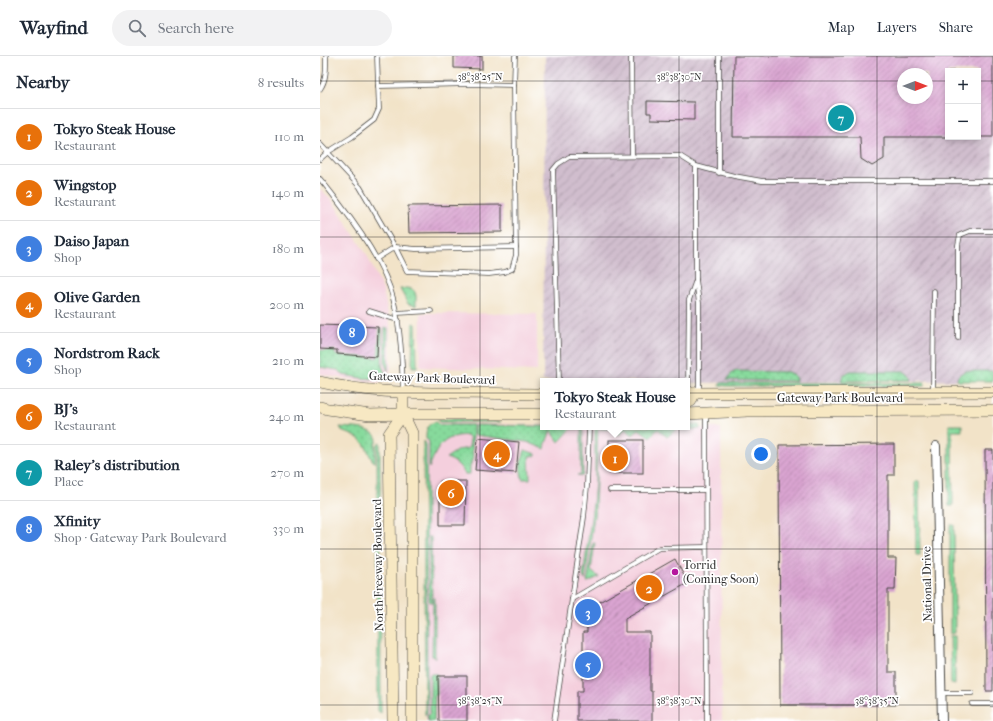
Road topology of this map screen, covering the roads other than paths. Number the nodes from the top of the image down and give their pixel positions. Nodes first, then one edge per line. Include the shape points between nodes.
1 (326, 56) edge
2 (377, 56) edge
3 (515, 56) edge
4 (631, 56) edge
5 (718, 56) edge
6 (514, 85) junction
7 (378, 86) junction
8 (320, 89) edge
9 (320, 144) edge
10 (328, 152) junction
11 (632, 156) junction
12 (320, 159) edge
13 (696, 166) junction
14 (719, 173) junction
15 (320, 179) edge
16 (993, 180) edge
17 (993, 231) edge
18 (516, 247) junction
19 (395, 248) junction
20 (376, 259) junction
21 (696, 280) junction
22 (934, 291) dead end
23 (369, 311) dead end
24 (431, 311) dead end
25 (397, 313) junction
26 (398, 320) junction
27 (958, 338) dead end
28 (559, 378) edge
29 (688, 378) edge
30 (320, 382) edge
31 (933, 392) junction
32 (993, 392) edge
33 (403, 393) junction
34 (691, 393) edge
35 (540, 394) edge
36 (690, 402) edge
37 (320, 407) edge
38 (993, 410) edge
39 (706, 413) junction
40 (403, 414) junction
41 (540, 414) edge
42 (690, 414) edge
43 (589, 430) edge
44 (936, 446) dead end
45 (610, 490) dead end
46 (705, 490) junction
47 (706, 547) junction
48 (572, 599) junction
49 (942, 693) junction
50 (972, 693) dead end
51 (972, 704) dead end
52 (993, 704) edge
53 (393, 721) edge
54 (412, 721) edge
55 (554, 721) edge
56 (707, 721) edge
57 (942, 721) edge

1 - 8 lane via 326,71
2 - 7 lane
3 - 6 lane
4 - 11 lane
5 - 14 lane
6 - 7 lane
6 - 18 lane
7 - 10 lane via 379,109 374,120
9 - 10 lane
10 - 12 lane
10 - 19 lane via 360,187
11 - 13 lane via 680,156
11 - 28 lane via 569,157 553,170
13 - 14 lane
13 - 21 lane
14 - 16 lane via 762,180
15 - 20 lane via 352,220
17 - 27 lane via 970,231 960,235
18 - 19 lane
18 - 19 lane via 512,269 489,274 406,272
19 - 20 lane
20 - 25 lane via 393,296
21 - 29 lane via 689,300
21 - 34 lane via 699,304 699,387
22 - 31 lane
23 - 26 lane
24 - 25 lane
25 - 26 lane
26 - 33 lane
30 - 33 street, Gateway Park Boulevard
31 - 32 street, Gateway Park Boulevard
31 - 34 street, Gateway Park Boulevard
33 - 35 street, Gateway Park Boulevard
33 - 40 street
34 - 36 street
37 - 40 street via 370,415
38 - 39 street, Gateway Park Boulevard
39 - 42 street, Gateway Park Boulevard
39 - 46 lane
40 - 41 street
40 - 53 street, North Freeway Boulevard via 389,434
40 - 54 street via 412,433
43 - 48 lane via 587,490
44 - 49 street, National Drive
45 - 46 lane
46 - 47 lane
47 - 48 lane via 659,548
47 - 56 lane
48 - 55 lane
49 - 50 lane
49 - 57 street, National Drive
51 - 52 lane

